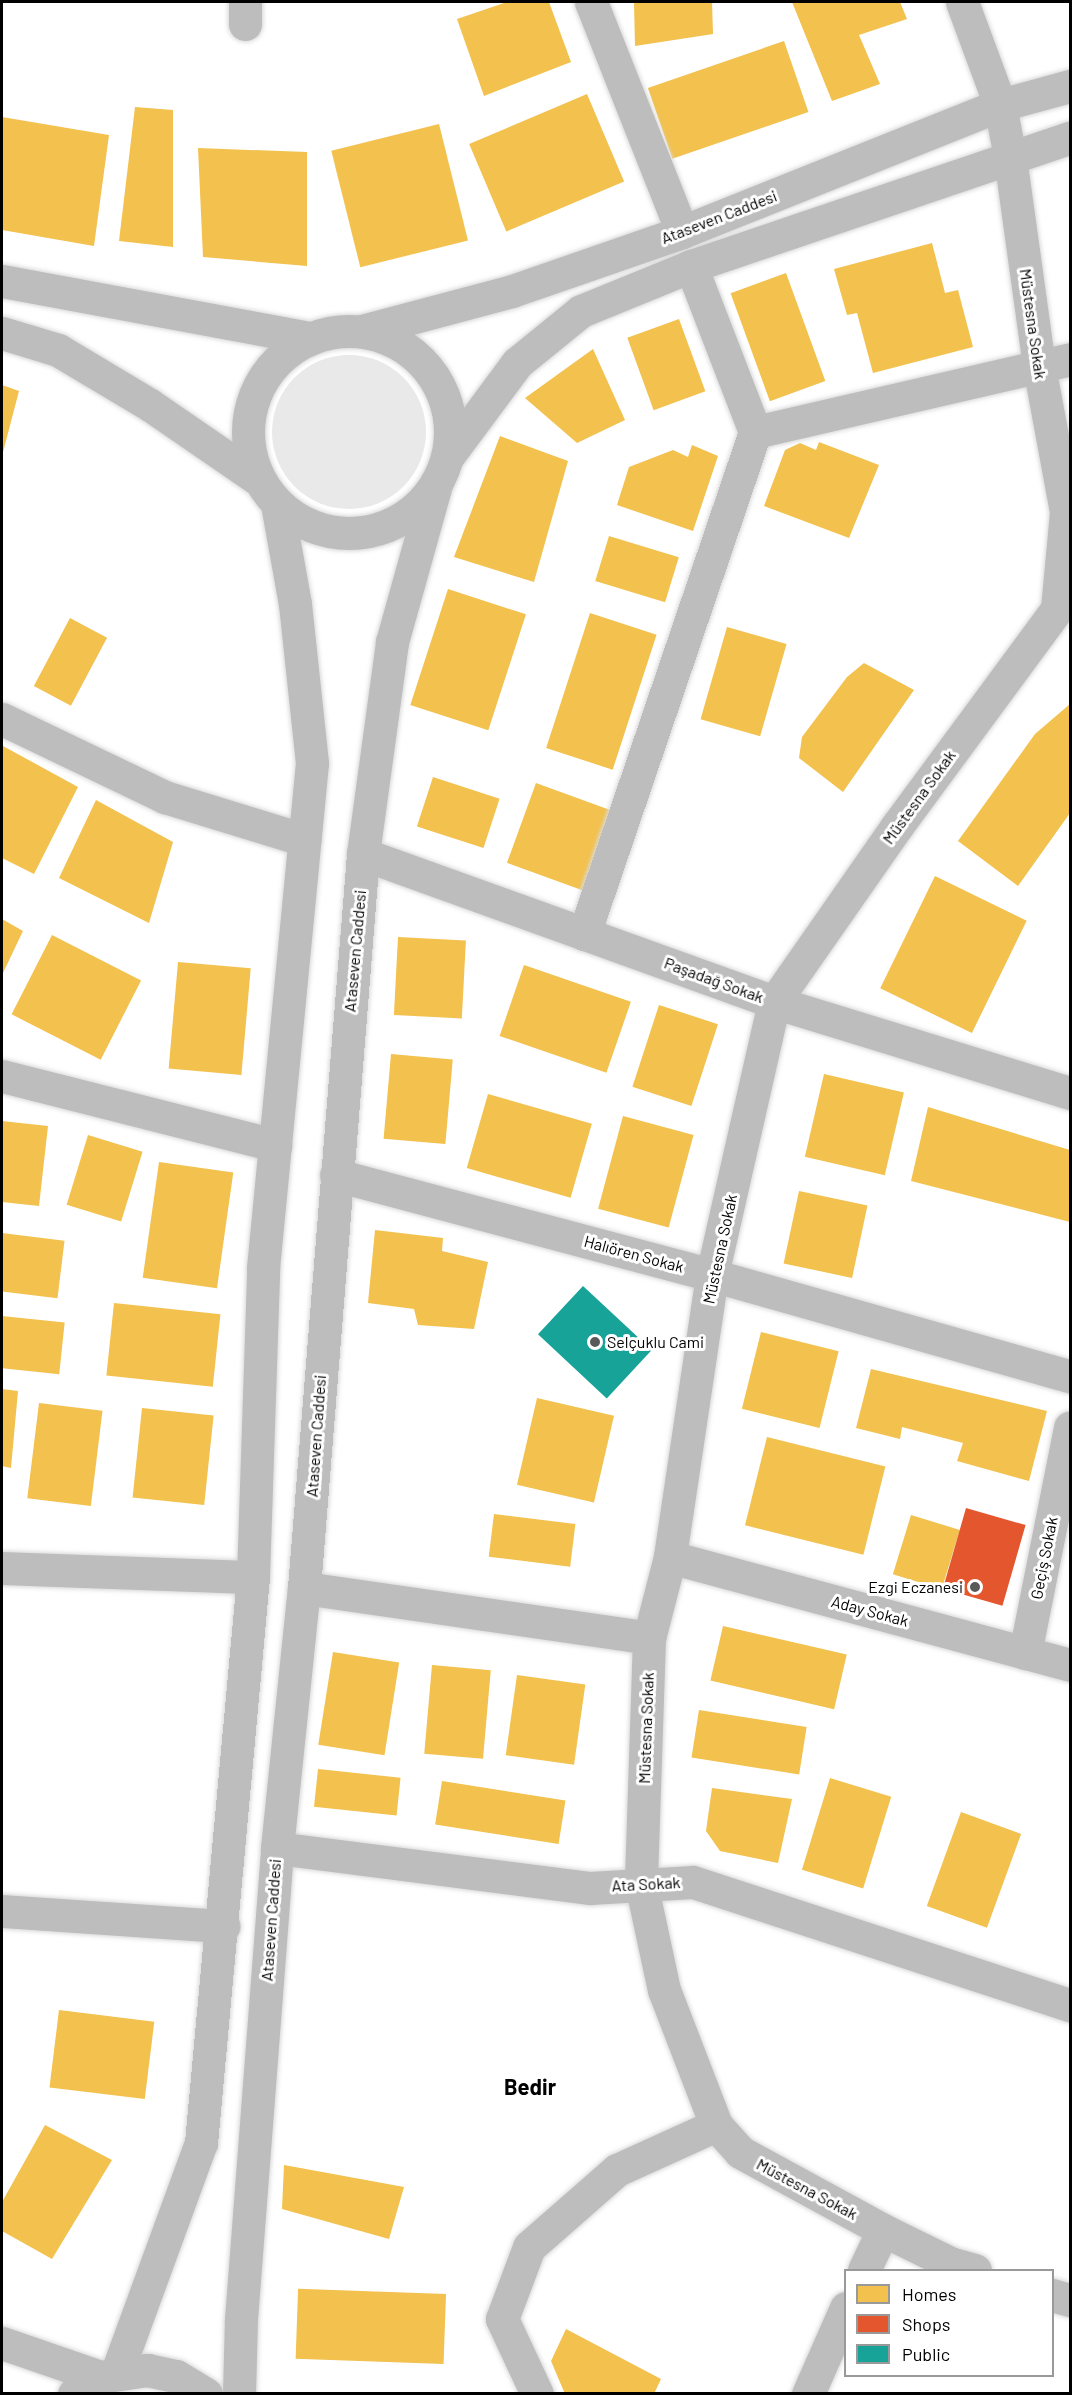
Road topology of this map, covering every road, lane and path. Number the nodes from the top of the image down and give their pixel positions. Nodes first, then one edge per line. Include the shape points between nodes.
1 (591, 2) edge
2 (962, 2) edge
3 (1071, 86) edge
4 (1000, 105) junction
5 (1071, 138) edge
6 (1010, 156) junction
7 (682, 232) junction
8 (691, 266) junction
9 (2, 281) edge
10 (362, 331) junction
11 (2, 333) edge
12 (311, 338) junction
13 (1071, 359) edge
14 (1039, 366) junction
15 (755, 432) junction
16 (442, 470) junction
17 (268, 492) junction
18 (1064, 611) edge
19 (2, 719) edge
20 (305, 840) junction
21 (363, 854) junction
22 (584, 934) junction
23 (774, 1002) junction
24 (2, 1076) edge
25 (1071, 1093) edge
26 (275, 1145) junction
27 (336, 1175) junction
28 (712, 1275) junction
29 (1071, 1376) edge
30 (1071, 1427) edge
31 (670, 1557) junction
32 (2, 1568) edge
33 (253, 1577) junction
34 (304, 1588) junction
35 (649, 1638) junction
36 (1025, 1653) junction
37 (1071, 1665) edge
38 (277, 1848) junction
39 (641, 1883) junction
40 (2, 1911) edge
41 (223, 1926) junction
42 (1071, 2005) edge
43 (716, 2125) junction
44 (883, 2230) junction
45 (865, 2269) edge
46 (969, 2269) edge
47 (1054, 2295) edge
48 (1071, 2300) edge
49 (844, 2313) edge
50 (2, 2343) edge
51 (98, 2381) edge
52 (206, 2394) edge
53 (239, 2394) edge
54 (537, 2394) edge
55 (808, 2394) edge

1 - 7 street
2 - 4 street, Müstesna Sokak
3 - 4 street, Ataseven Caddesi
4 - 6 street, Müstesna Sokak
4 - 7 street, Ataseven Caddesi
5 - 6 street, Ataseven Caddesi
6 - 8 street, Ataseven Caddesi
6 - 14 street, Müstesna Sokak
7 - 10 street, Ataseven Caddesi via 512,291
8 - 15 street
8 - 16 street, Ataseven Caddesi via 582,311 517,363
9 - 12 street
10 - 12 street via 336,331
10 - 16 street via 388,338 413,353 432,374 451,427
11 - 17 street via 58,351 150,405
12 - 17 street via 282,356 260,382 248,414 248,436
13 - 14 street
14 - 15 street
14 - 18 street, Müstesna Sokak via 1066,513
15 - 22 street
16 - 17 street via 416,508 391,525 361,533 331,532 311,526
16 - 21 street, Ataseven Caddesi via 392,642
17 - 20 street via 295,604 312,763
18 - 23 street, Müstesna Sokak via 897,826
19 - 20 street via 165,797
20 - 26 street
21 - 22 street, Paşadağ Sokak
21 - 27 street, Ataseven Caddesi
22 - 23 street, Paşadağ Sokak
23 - 25 street, Paşadağ Sokak
23 - 28 street, Müstesna Sokak
24 - 26 street
26 - 33 street via 263,1268
27 - 28 street, Halıören Sokak
27 - 34 street, Ataseven Caddesi
28 - 29 street, Halıören Sokak
28 - 31 street, Müstesna Sokak
30 - 36 street, Geçiş Sokak
31 - 35 street, Müstesna Sokak
31 - 36 street, Aday Sokak
32 - 33 street
33 - 41 street
34 - 35 street
34 - 38 street, Ataseven Caddesi
35 - 39 street, Müstesna Sokak
36 - 37 street, Aday Sokak
38 - 39 street, Ata Sokak via 590,1888
38 - 53 street, Ataseven Caddesi via 241,2319
39 - 42 street, Ata Sokak via 693,1882
39 - 43 street, Müstesna Sokak via 664,1990
40 - 41 street
41 - 51 street via 201,2143
43 - 44 street, Müstesna Sokak via 740,2152
43 - 54 street via 616,2170 529,2247 502,2319
44 - 45 street
44 - 46 street, Müstesna Sokak
47 - 48 street
49 - 55 street
50 - 51 street
51 - 52 street via 147,2370 176,2376

